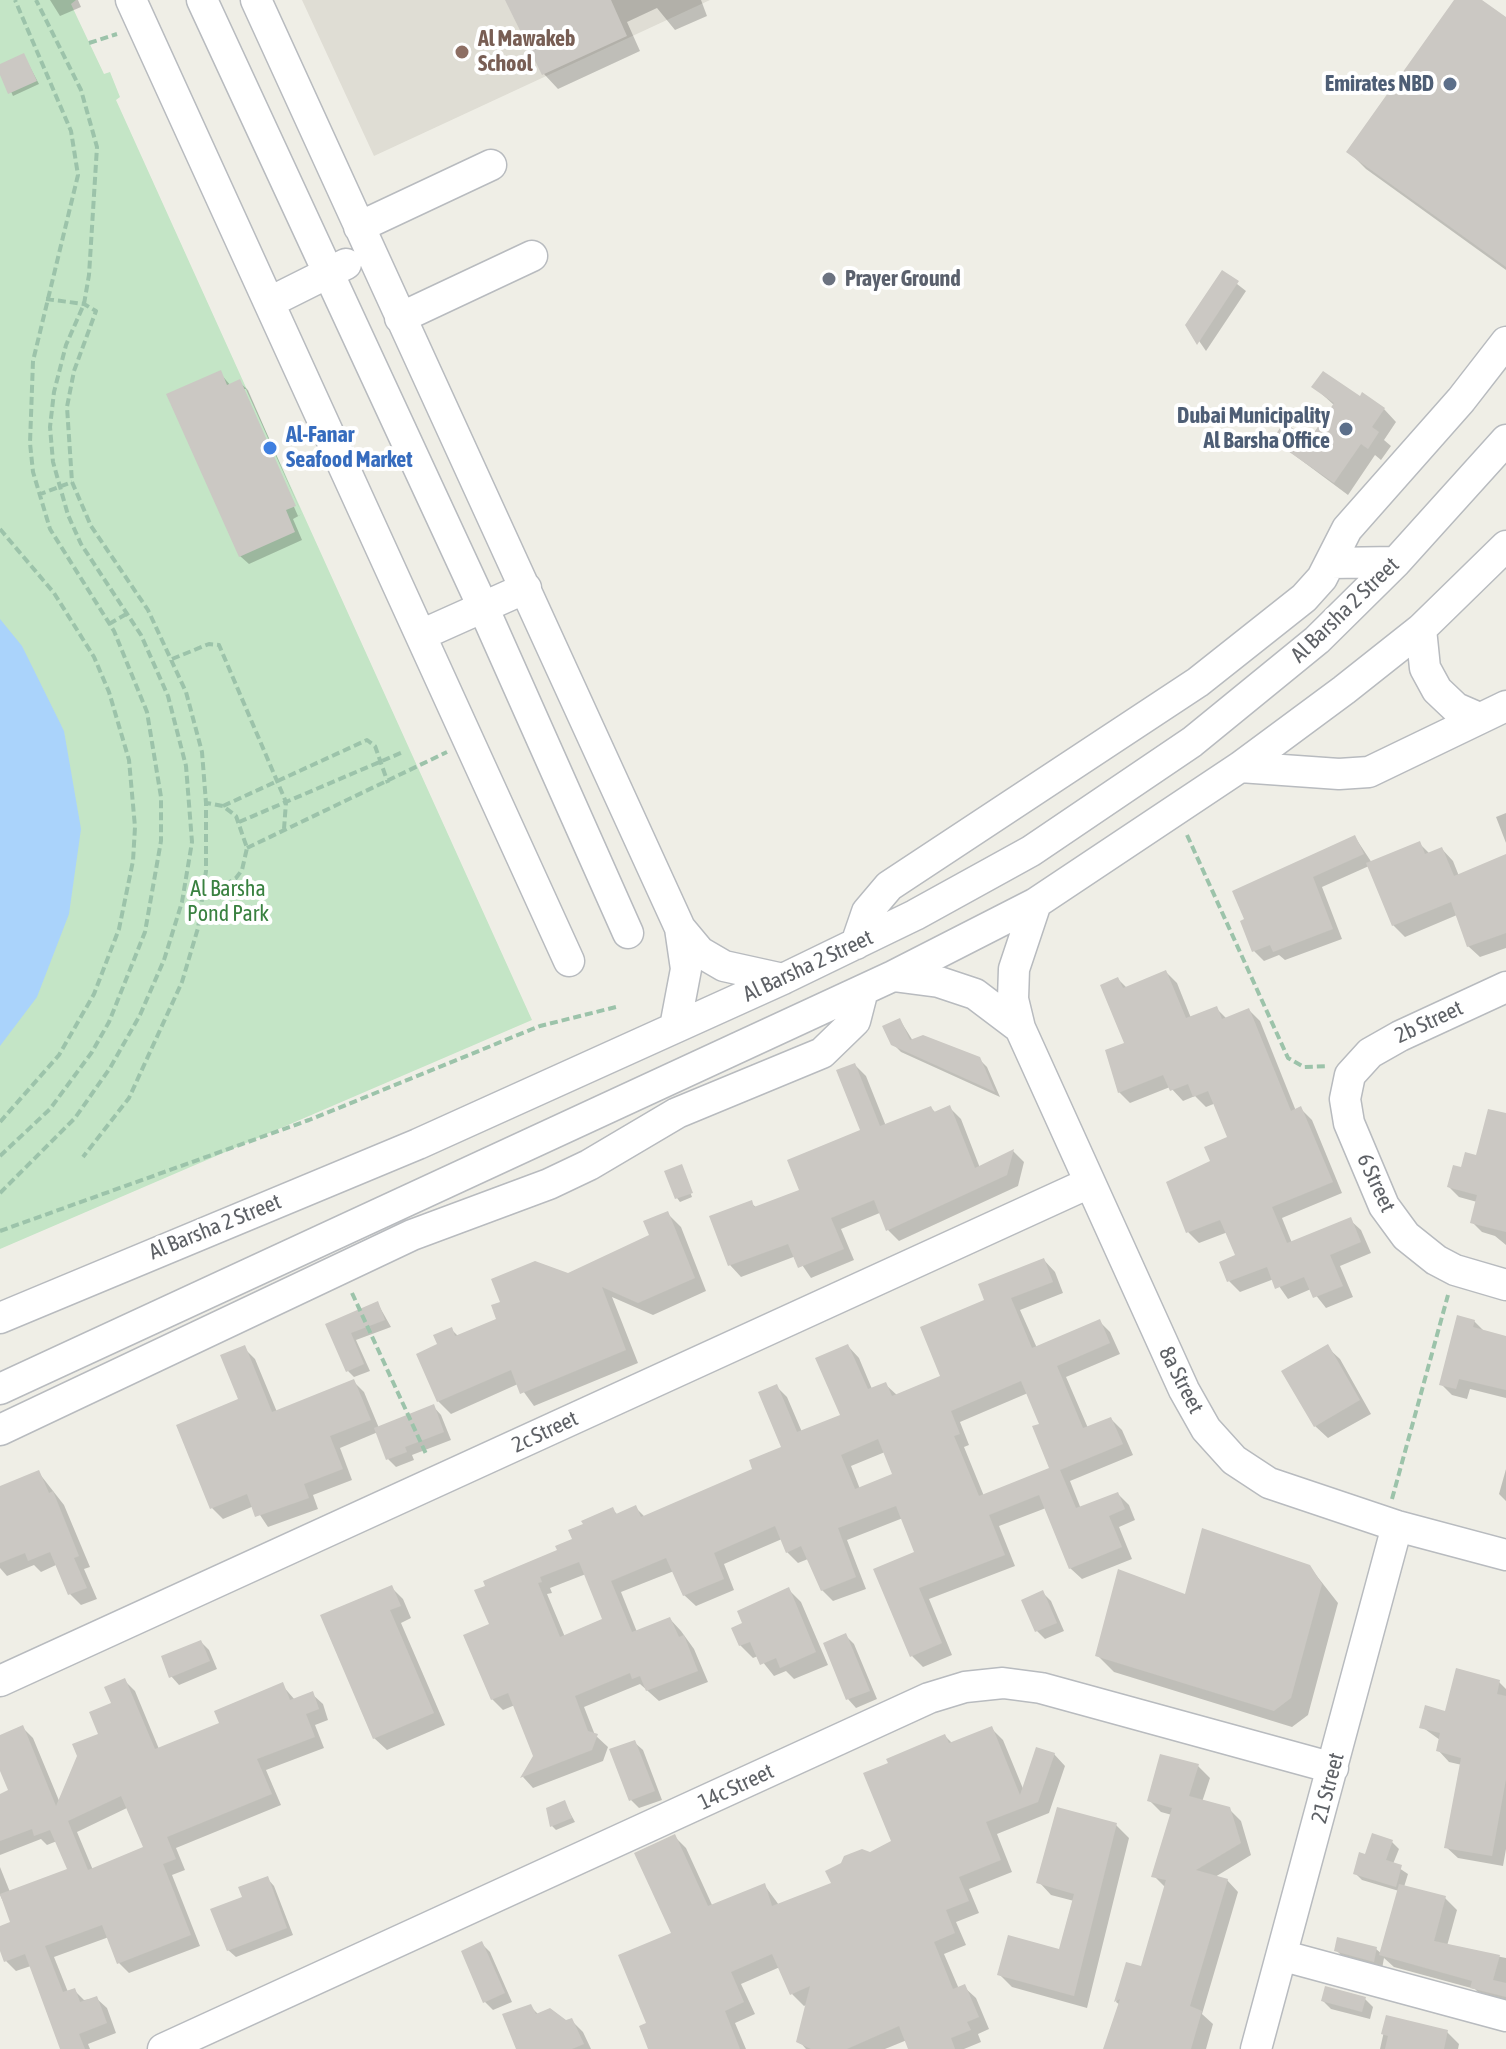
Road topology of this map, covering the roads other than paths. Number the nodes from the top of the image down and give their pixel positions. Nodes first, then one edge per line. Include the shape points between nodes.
1 (131, 0) edge
2 (202, 0) edge
3 (256, 0) edge
4 (491, 165) dead end
5 (364, 240) junction
6 (532, 256) dead end
7 (330, 272) junction
8 (270, 302) junction
9 (400, 318) junction
10 (1506, 342) edge
11 (1506, 440) edge
12 (1506, 546) edge
13 (1396, 562) junction
14 (1331, 563) junction
15 (526, 588) junction
16 (483, 607) junction
17 (1421, 629) junction
18 (421, 635) junction
19 (1493, 712) edge
20 (1240, 767) junction
21 (1036, 903) junction
22 (680, 928) junction
23 (628, 933) dead end
24 (856, 944) junction
25 (569, 961) dead end
26 (893, 976) junction
27 (783, 979) junction
28 (1506, 987) edge
29 (863, 990) junction
30 (675, 1027) junction
31 (1020, 1028) junction
32 (1357, 1064) joint
33 (1089, 1183) junction
34 (1506, 1285) edge
35 (0, 1318) edge
36 (0, 1389) edge
37 (0, 1430) edge
38 (1392, 1524) junction
39 (1506, 1555) edge
40 (0, 1681) edge
41 (1333, 1768) junction
42 (1284, 1956) junction
43 (1506, 2016) edge
44 (163, 2049) edge
45 (1256, 2049) edge

1 - 8 street
2 - 7 street
3 - 5 street
4 - 5 street
5 - 7 street
5 - 9 street
6 - 9 street
7 - 8 street
7 - 16 street
8 - 18 street
9 - 15 street
10 - 14 street via 1356,518
11 - 13 street, Al Barsha 2 Street
12 - 17 street, Al Barsha 2 Street
13 - 14 street
13 - 24 street, Al Barsha 2 Street via 1308,648 1142,779 996,871
14 - 24 street via 1304,598 1232,658 889,886 867,912
15 - 16 street
15 - 22 street
16 - 18 street
16 - 23 street
17 - 19 street via 1425,668 1437,690 1456,708
17 - 20 street, Al Barsha 2 Street
18 - 25 street
19 - 20 street via 1369,772
20 - 21 street, Al Barsha 2 Street
21 - 26 street, Al Barsha 2 Street
21 - 31 street, 8a Street via 1014,969 1013,999
22 - 27 street via 712,960
22 - 30 street via 686,969
24 - 27 street, Al Barsha 2 Street
26 - 29 street, Al Barsha 2 Street
26 - 31 street, 8a Street via 957,987 991,1004
27 - 30 street, Al Barsha 2 Street
28 - 32 street, 2b Street via 1400,1036
29 - 36 street, Al Barsha 2 Street
29 - 37 street via 855,1021 822,1053 677,1113 549,1184 452,1218
30 - 35 street, Al Barsha 2 Street via 404,1150
31 - 33 street, 8a Street
32 - 34 street, 6 Street via 1346,1086 1345,1111 1384,1206 1420,1249 1455,1270
33 - 38 street, 8a Street via 1184,1390 1219,1446 1269,1483
33 - 40 street, 2c Street
38 - 39 street, 8a Street
38 - 41 street, 21 Street
41 - 42 street, 21 Street
41 - 44 street, 14c Street via 1041,1688 1003,1683 965,1687 929,1698
42 - 43 street
42 - 45 street, 21 Street

